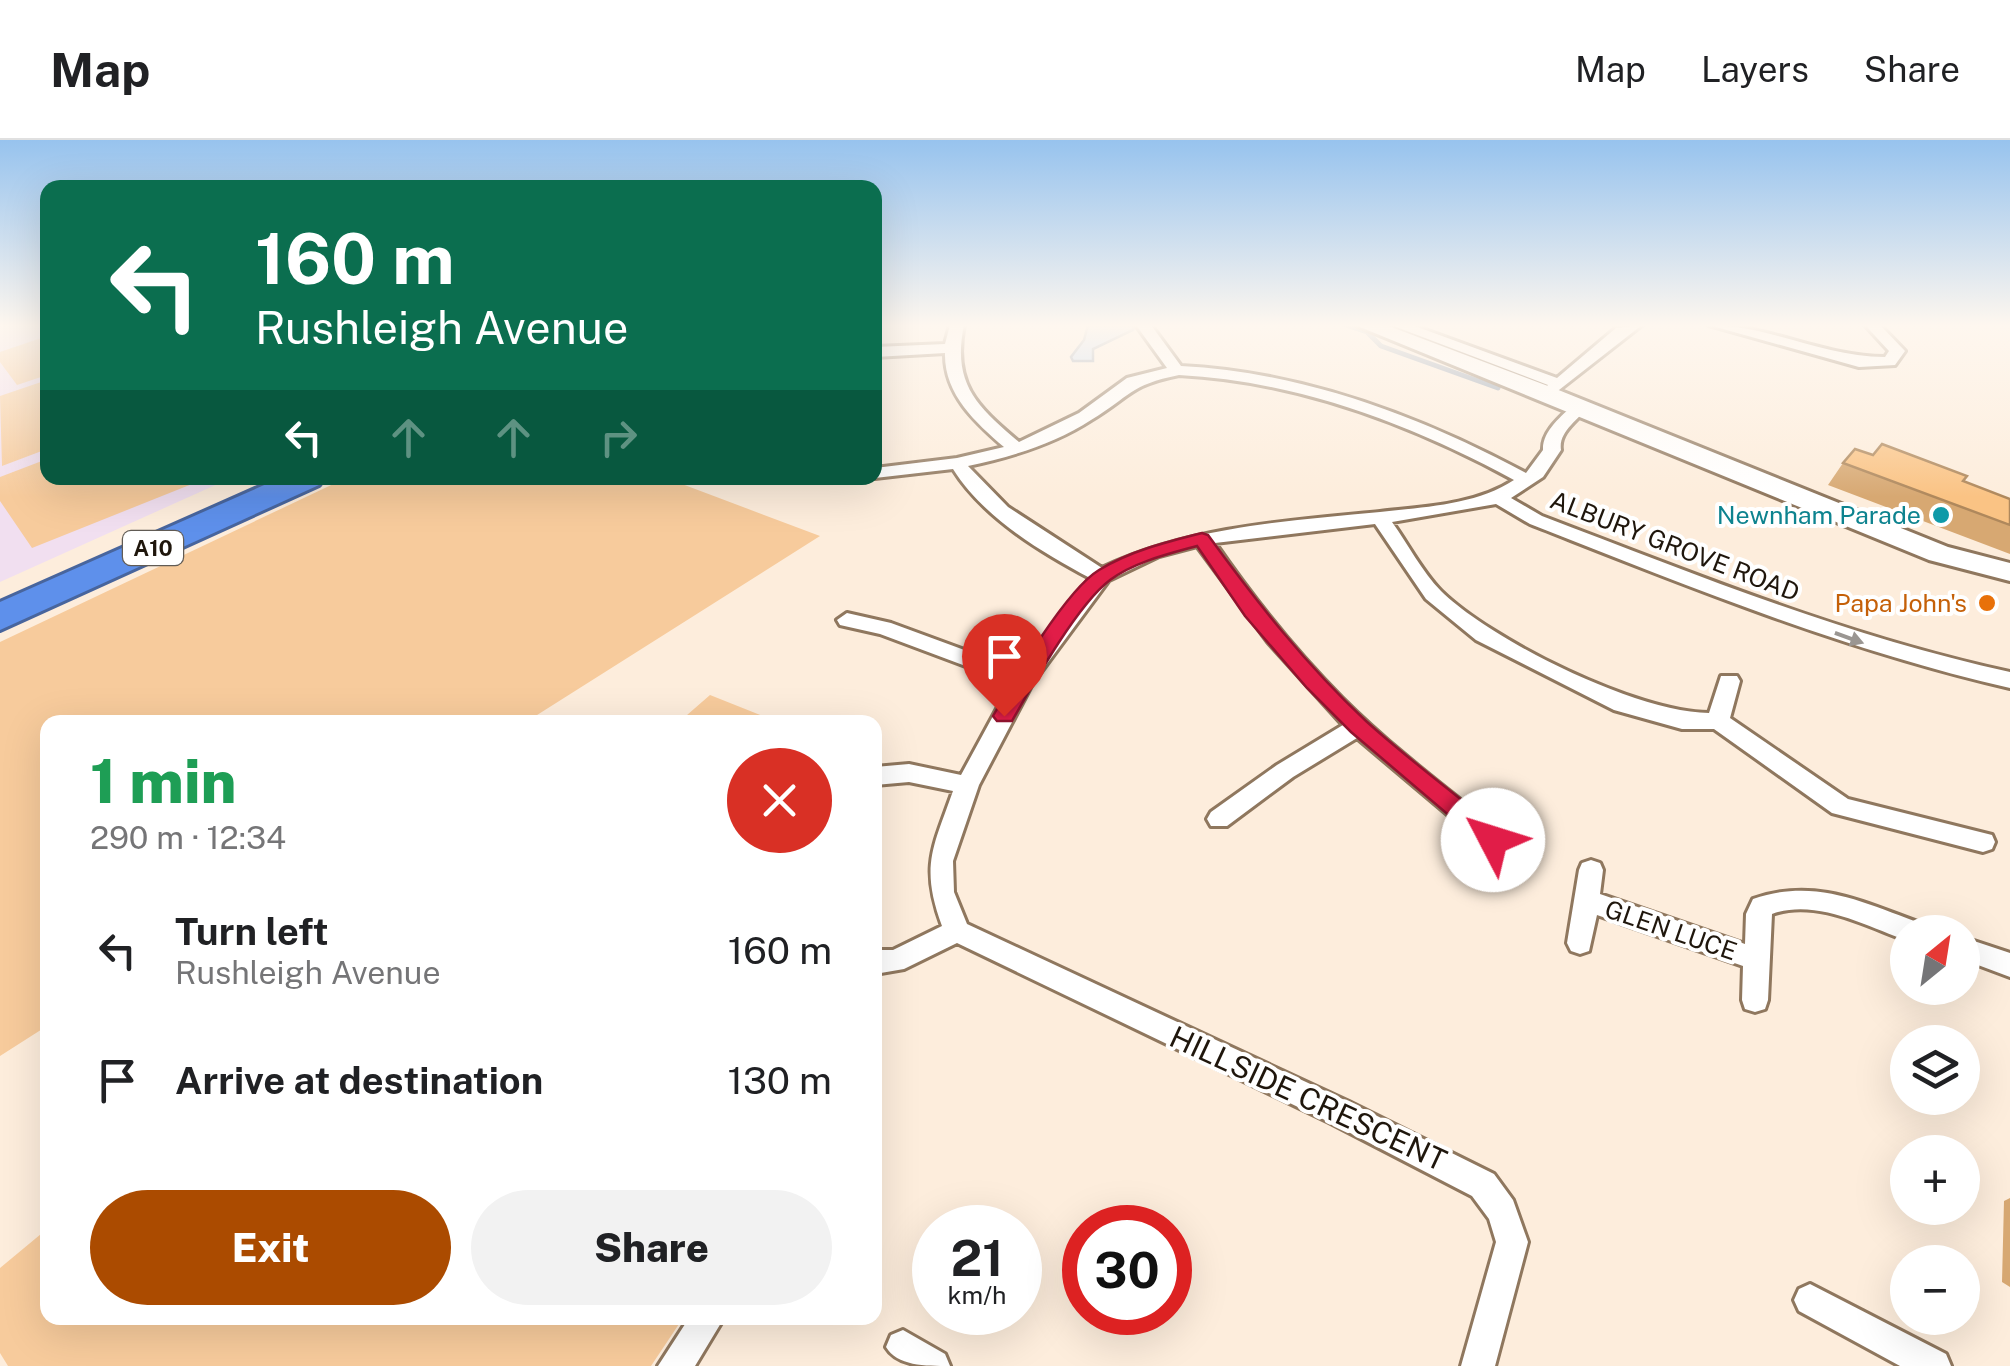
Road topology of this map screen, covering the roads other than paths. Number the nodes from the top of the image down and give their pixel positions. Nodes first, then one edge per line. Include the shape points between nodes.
1 (954, 382) edge
2 (1131, 382) edge
3 (1277, 382) edge
4 (1534, 382) edge
5 (1537, 382) edge
6 (1562, 382) edge
7 (1554, 389) junction
8 (1580, 407) junction
9 (1016, 448) junction
10 (959, 466) junction
11 (882, 473) edge
12 (1528, 481) junction
13 (252, 485) edge
14 (292, 485) edge
15 (1499, 498) junction
16 (1379, 518) junction
17 (1202, 539) junction
18 (1938, 554) junction
19 (2010, 572) edge
20 (1102, 576) junction
21 (0, 597) edge
22 (2010, 597) edge
23 (0, 618) edge
24 (847, 620) dead end
25 (1023, 680) junction
26 (2010, 680) edge
27 (1729, 681) dead end
28 (1718, 721) junction
29 (1358, 726) junction
30 (882, 775) edge
31 (967, 785) junction
32 (1219, 819) dead end
33 (1493, 840) dead end
34 (1983, 842) dead end
35 (1590, 870) dead end
36 (1586, 900) junction
37 (1890, 925) edge
38 (957, 931) junction
39 (1580, 943) dead end
40 (1980, 955) edge
41 (1755, 959) junction
42 (882, 960) edge
43 (2010, 966) edge
44 (1755, 1000) dead end
45 (1810, 1300) dead end
46 (703, 1325) edge
47 (903, 1347) dead end
48 (676, 1366) edge
49 (932, 1366) edge
50 (1478, 1366) edge
51 (1934, 1366) edge

1 - 9 street via 976,413
2 - 9 street via 1087,415
3 - 12 street via 1453,441
4 - 7 main road
5 - 7 street
6 - 7 street
7 - 8 main road
8 - 12 street
8 - 18 main road
9 - 10 street
10 - 11 street
10 - 20 street via 975,488
12 - 15 street
13 - 21 highway, A10
14 - 23 highway, A10
15 - 16 street
15 -> 26 street, ALBURY GROVE ROAD via 1536,520 1857,642
16 - 17 street
16 - 28 street via 1433,594 1482,635 1622,704 1682,721
17 - 20 street via 1152,552
17 - 29 street via 1282,647
18 - 19 main road
18 - 22 main road
20 - 25 street
24 - 25 street
25 - 31 street
27 - 28 street
28 - 34 street via 1840,806
29 - 32 street
29 - 33 street
30 - 31 street via 909,773
31 - 38 street via 941,861 942,892
35 - 36 street, GLEN LUCE
36 - 39 street, GLEN LUCE
36 - 41 street, GLEN LUCE
37 - 41 street, GLEN LUCE via 1789,896 1762,907
38 - 42 street
38 - 50 street, HILLSIDE CRESCENT via 1482,1185 1508,1222 1511,1254
40 - 43 street
41 - 44 street, GLEN LUCE
45 - 51 street
46 - 48 street
47 - 49 street

